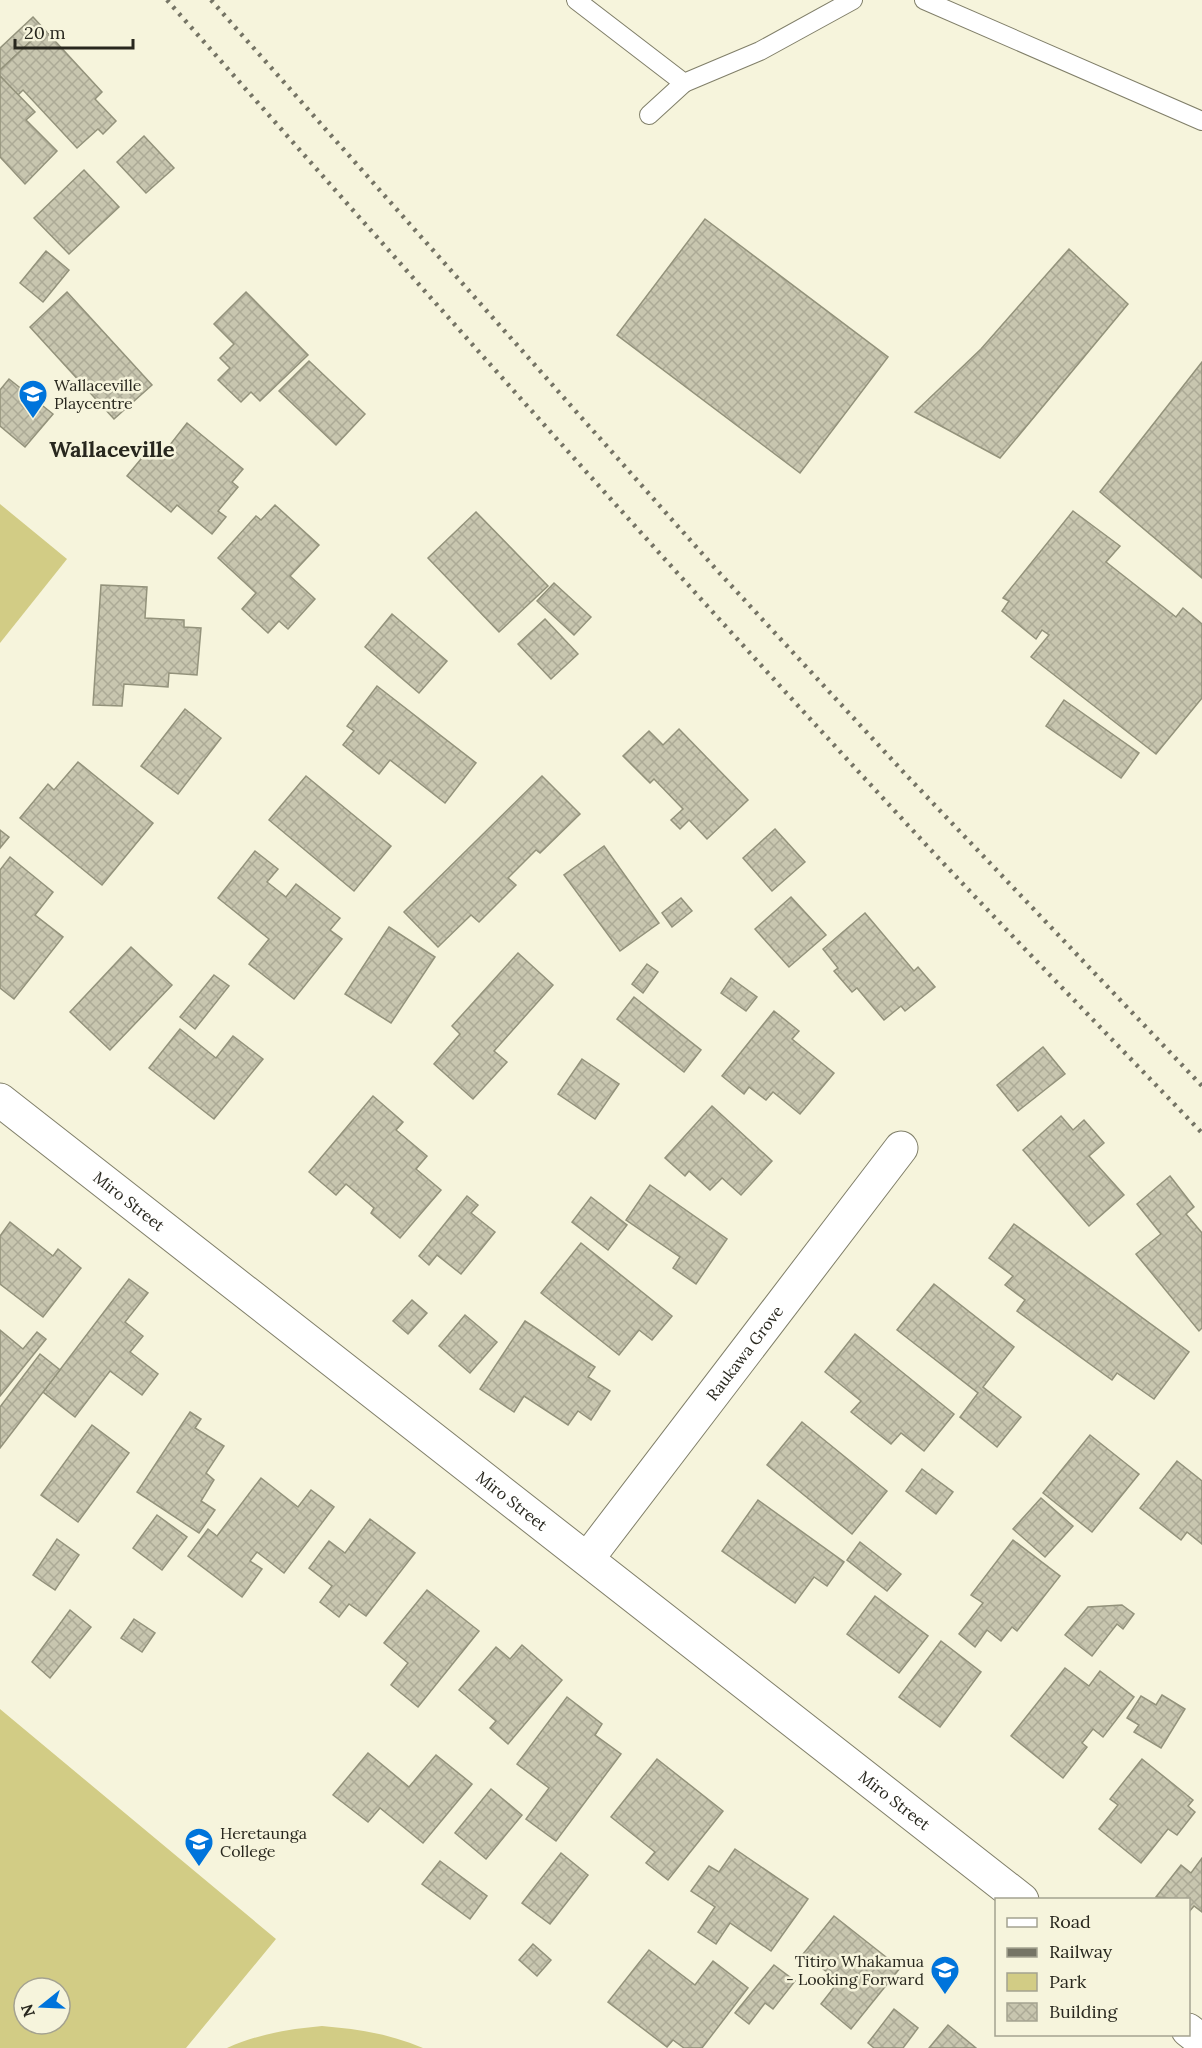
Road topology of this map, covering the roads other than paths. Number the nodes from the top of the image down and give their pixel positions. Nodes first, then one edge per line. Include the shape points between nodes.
1 (576, 0) edge
2 (853, 0) edge
3 (924, 0) edge
4 (684, 83) junction
5 (649, 115) dead end
6 (1202, 121) edge
7 (0, 1100) edge
8 (901, 1148) dead end
9 (588, 1558) junction
10 (1021, 1898) edge
11 (1190, 2032) edge
12 (1202, 2041) edge

1 - 4 lane
2 - 4 lane via 760,51
3 - 6 lane
4 - 5 lane
7 - 9 street, Miro Street
8 - 9 street, Raukawa Grove
9 - 10 street, Miro Street
11 - 12 street

